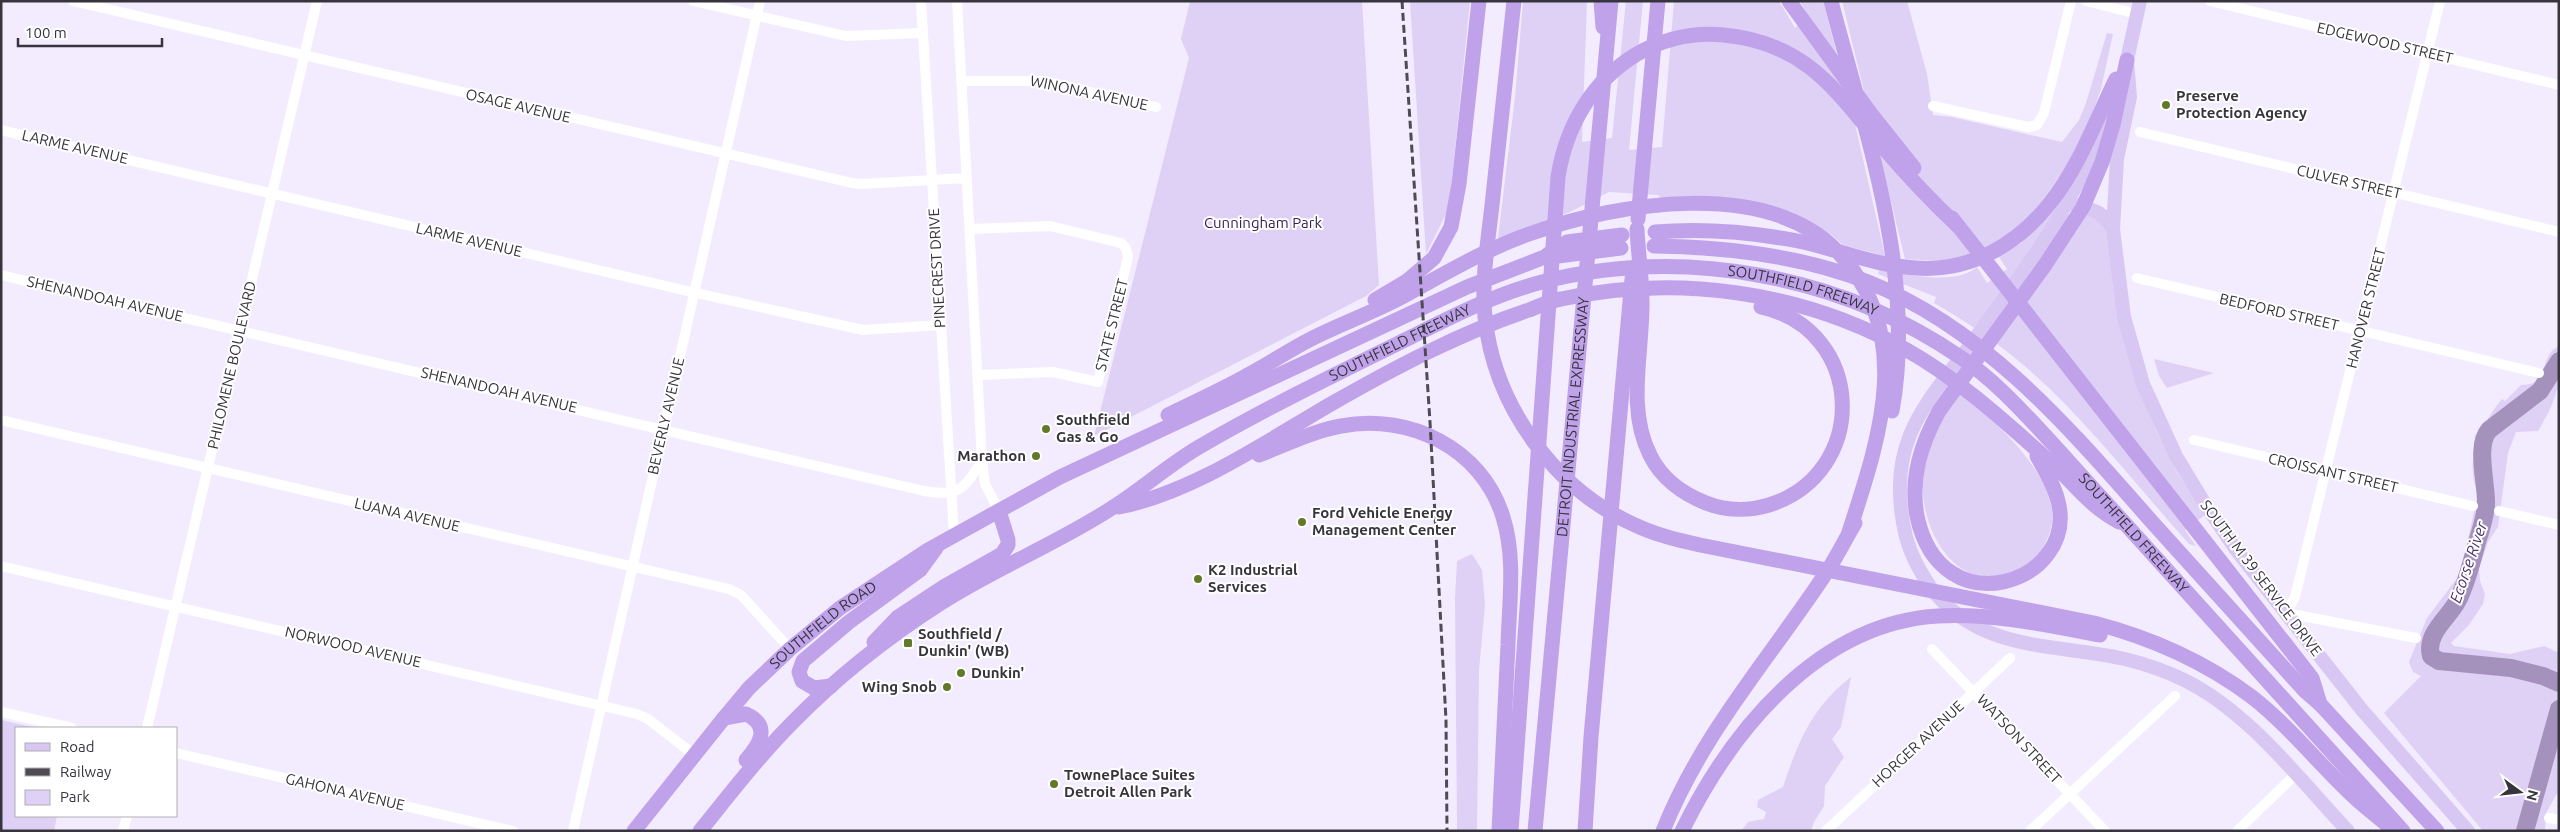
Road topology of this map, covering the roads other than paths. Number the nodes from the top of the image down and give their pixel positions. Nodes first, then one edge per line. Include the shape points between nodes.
1 (73, 1) edge
2 (317, 1) edge
3 (693, 1) edge
4 (760, 1) edge
5 (921, 1) edge
6 (957, 1) edge
7 (1479, 1) edge
8 (1514, 1) edge
9 (1601, 1) edge
10 (1611, 1) edge
11 (1658, 1) edge
12 (1789, 1) edge
13 (1831, 1) edge
14 (2071, 1) edge
15 (2086, 1) edge
16 (2210, 1) edge
17 (2440, 1) edge
18 (2138, 8) edge
19 (757, 16) junction
20 (923, 33) junction
21 (1607, 49) junction
22 (2428, 53) junction
23 (305, 55) junction
24 (2127, 60) junction
25 (2116, 79) junction
26 (961, 81) junction
27 (2559, 85) edge
28 (1933, 106) dead end
29 (1156, 107) dead end
30 (1, 130) edge
31 (2140, 132) dead end
32 (726, 154) junction
33 (967, 178) junction
34 (932, 180) junction
35 (272, 193) junction
36 (2395, 193) junction
37 (2076, 205) junction
38 (1958, 226) junction
39 (970, 228) junction
40 (2113, 229) junction
41 (2559, 232) edge
42 (1621, 241) dead end
43 (1, 275) edge
44 (2137, 278) dead end
45 (694, 292) junction
46 (1539, 306) junction
47 (1635, 321) junction
48 (940, 325) junction
49 (240, 330) junction
50 (2360, 331) junction
51 (1309, 340) junction
52 (2539, 373) dead end
53 (978, 375) junction
54 (1934, 406) junction
55 (1, 420) edge
56 (663, 429) junction
57 (2194, 440) dead end
58 (2030, 446) junction
59 (982, 460) junction
60 (1231, 462) junction
61 (208, 468) junction
62 (2326, 472) junction
63 (1060, 477) junction
64 (950, 494) junction
65 (2473, 506) dead end
66 (1113, 508) junction
67 (999, 511) junction
68 (2498, 511) dead end
69 (2559, 525) edge
70 (2129, 527) junction
71 (1849, 532) junction
72 (954, 535) junction
73 (940, 543) junction
74 (1, 566) edge
75 (632, 567) junction
76 (176, 606) junction
77 (2286, 614) junction
78 (2416, 638) dead end
79 (790, 649) junction
80 (1932, 649) dead end
81 (2179, 652) junction
82 (866, 656) junction
83 (2010, 658) dead end
84 (831, 686) junction
85 (1974, 692) junction
86 (2175, 696) dead end
87 (2320, 704) junction
88 (601, 705) junction
89 (1, 712) edge
90 (724, 718) junction
91 (68, 727) edge
92 (147, 727) edge
93 (178, 753) edge
94 (692, 754) junction
95 (2295, 775) junction
96 (2070, 793) junction
97 (127, 817) edge
98 (123, 831) edge
99 (513, 831) edge
100 (572, 831) edge
101 (634, 831) edge
102 (691, 831) edge
103 (700, 831) edge
104 (1499, 831) edge
105 (1512, 831) edge
106 (1534, 831) edge
107 (1585, 831) edge
108 (1663, 831) edge
109 (1682, 831) edge
110 (1826, 831) edge
111 (2030, 831) edge
112 (2106, 831) edge
113 (2237, 831) edge
114 (2348, 831) edge
115 (2394, 831) edge
116 (2403, 831) edge
117 (2437, 831) edge
118 (2468, 831) edge

1 - 23 street, OSAGE AVENUE
2 - 23 street, PHILOMENE BOULEVARD
3 - 19 street
4 - 19 street, BEVERLY AVENUE
5 - 20 street, PINECREST DRIVE
6 - 26 street
7 - 51 highway via 1456,210 1445,240 1434,258 1407,281
8 - 81 highway via 1486,265 1485,317 1500,379 1522,424 1551,462 1580,492 1635,525 1664,536 2094,623
9 - 21 highway
10 - 21 highway, DETROIT INDUSTRIAL EXPRESSWAY
11 - 47 highway via 1637,230 1642,301
12 - 38 highway
13 - 71 highway via 1890,242 1898,309 1899,351 1885,444 1877,471
14 - 28 street via 2044,113 2037,125 2028,127
15 - 18 street
16 - 22 street, EDGEWOOD STREET
17 - 22 street, HANOVER STREET
18 - 24 main road
19 - 20 street via 846,36
19 - 32 street, BEVERLY AVENUE
20 - 34 street, PINECREST DRIVE
21 - 106 highway, DETROIT INDUSTRIAL EXPRESSWAY
22 - 27 street, EDGEWOOD STREET
22 - 36 street, HANOVER STREET
23 - 32 street, OSAGE AVENUE
23 - 35 street, PHILOMENE BOULEVARD
24 - 25 main road
24 - 37 highway via 2102,162
24 - 40 main road, SOUTH M 39 SERVICE DRIVE via 2130,97 2117,159
25 - 37 main road
25 - 87 highway, SOUTHFIELD FREEWAY via 2052,201 2013,241 1967,262 1938,268 1915,268 1800,242 1723,231 1654,239 1767,254 1868,282 1915,305 1976,343 2057,418
26 - 29 street, WINONA AVENUE via 1043,81
26 - 33 street
30 - 35 street, LARME AVENUE
31 - 36 street, CULVER STREET
32 - 34 street, OSAGE AVENUE via 861,184
32 - 45 street, BEVERLY AVENUE
33 - 34 street, OSAGE AVENUE
33 - 39 street
34 - 48 street, PINECREST DRIVE
35 - 45 street, LARME AVENUE
35 - 49 street, PHILOMENE BOULEVARD
36 - 41 street, CULVER STREET
36 - 50 street, HANOVER STREET
37 - 40 main road via 2105,216
37 - 54 highway via 2045,265 1989,331
38 - 87 highway via 2312,678
38 - 105 highway via 1928,198 1824,78 1798,58 1761,40 1702,32 1669,40 1630,58 1587,100 1569,133 1561,160 1556,201
39 - 53 street
39 - 53 street, STATE STREET via 1050,226 1121,243 1128,252 1098,382 1053,372
40 - 77 main road, SOUTH M 39 SERVICE DRIVE via 2124,317 2152,405 2176,456 2205,504
42 - 63 highway, SOUTHFIELD FREEWAY via 1567,242 1542,258 1466,286
43 - 49 street, SHENANDOAH AVENUE
44 - 50 street, BEDFORD STREET
45 - 48 street, LARME AVENUE via 863,330
45 - 56 street, BEVERLY AVENUE
46 - 47 highway via 1601,297 1674,293 1731,300 1793,318 1810,330 1832,358 1843,395 1843,418 1838,439 1813,480 1796,494 1778,502 1739,510 1716,507 1675,486 1650,455 1642,431 1638,408
46 - 58 highway via 1558,299 1654,286 1736,292 1805,308 1905,349 1950,376
46 - 60 highway via 1498,320 1439,347 1334,402
47 - 107 highway via 1614,470
48 - 64 street, PINECREST DRIVE
49 - 56 street, SHENANDOAH AVENUE
49 - 61 street, PHILOMENE BOULEVARD
50 - 52 street, BEDFORD STREET
50 - 62 street, HANOVER STREET
51 - 63 highway via 1246,376 1073,462
51 - 71 highway via 1530,234 1603,214 1698,204 1731,206 1776,215 1814,233 1850,264 1873,304 1884,345 1884,402 1879,432
53 - 59 street
54 - 58 highway via 1920,453 1915,488 1917,512 1922,534 1931,552 1943,566 1966,580 1991,584 2013,580 2039,563 2054,541 2060,519 2058,501
54 - 95 main road via 1910,434 1901,468 1900,508 1908,547 1921,574 1939,598 1954,612 1992,634 2024,644 2125,659 2183,680 2209,693 2233,711
55 - 61 street, LUANA AVENUE
56 - 64 street, SHENANDOAH AVENUE
56 - 75 street, BEVERLY AVENUE
57 - 62 street, CROISSANT STREET
58 - 70 highway via 2097,510
59 - 64 street via 968,482
59 - 67 street via 985,484
60 - 66 highway via 1146,502
60 - 104 highway via 1239,462 1340,426 1382,423 1417,430 1440,440 1461,455 1486,482 1504,518 1510,571
61 - 75 street, LUANA AVENUE
61 - 76 street, PHILOMENE BOULEVARD
62 - 65 street, CROISSANT STREET
62 - 77 street, HANOVER STREET via 2295,597
63 - 67 highway, SOUTHFIELD ROAD
64 - 72 street, PINECREST DRIVE
66 - 70 highway, SOUTHFIELD FREEWAY via 1196,449 1362,360 1473,306 1542,282 1603,271 1668,266 1731,270 1803,285 1906,324 1963,358 2019,408
66 - 82 highway, SOUTHFIELD FREEWAY via 951,596
67 - 72 highway, SOUTHFIELD ROAD
67 - 82 highway via 1008,540 1002,554 898,617 875,639
68 - 69 street
70 - 116 highway, SOUTHFIELD FREEWAY
71 - 108 highway via 1834,560 1702,750
72 - 73 highway, SOUTHFIELD ROAD
73 - 79 highway, SOUTHFIELD ROAD via 840,608
73 - 84 highway via 920,570 849,622 803,661 799,672 802,681 814,688
74 - 76 street, NORWOOD AVENUE
75 - 79 street, LUANA AVENUE via 735,591
75 - 88 street, BEVERLY AVENUE
76 - 88 street, NORWOOD AVENUE
76 - 92 street, PHILOMENE BOULEVARD
77 - 78 street
77 - 118 main road, SOUTH M 39 SERVICE DRIVE via 2362,710
79 - 90 highway, SOUTHFIELD ROAD via 749,688
80 - 85 street, WATSON STREET
81 - 109 highway via 2001,618 1937,616 1867,633 1807,668 1757,717 1723,761
81 - 115 highway via 2208,667 2253,698 2353,796
82 - 84 highway
83 - 85 street, HORGER AVENUE
84 - 103 highway via 792,722
85 - 96 street, WATSON STREET
85 - 110 street, HORGER AVENUE
86 - 96 street
87 - 117 highway, SOUTHFIELD FREEWAY
88 - 94 street, NORWOOD AVENUE via 644,716
88 - 100 street, BEVERLY AVENUE
89 - 91 street
90 - 94 highway, SOUTHFIELD ROAD
90 - 102 highway via 738,714 753,718 761,729 760,739
93 - 99 street, GAHONA AVENUE
94 - 101 highway, SOUTHFIELD ROAD
95 - 113 street
95 - 114 main road
96 - 111 street
96 - 112 street, WATSON STREET
97 - 98 street

